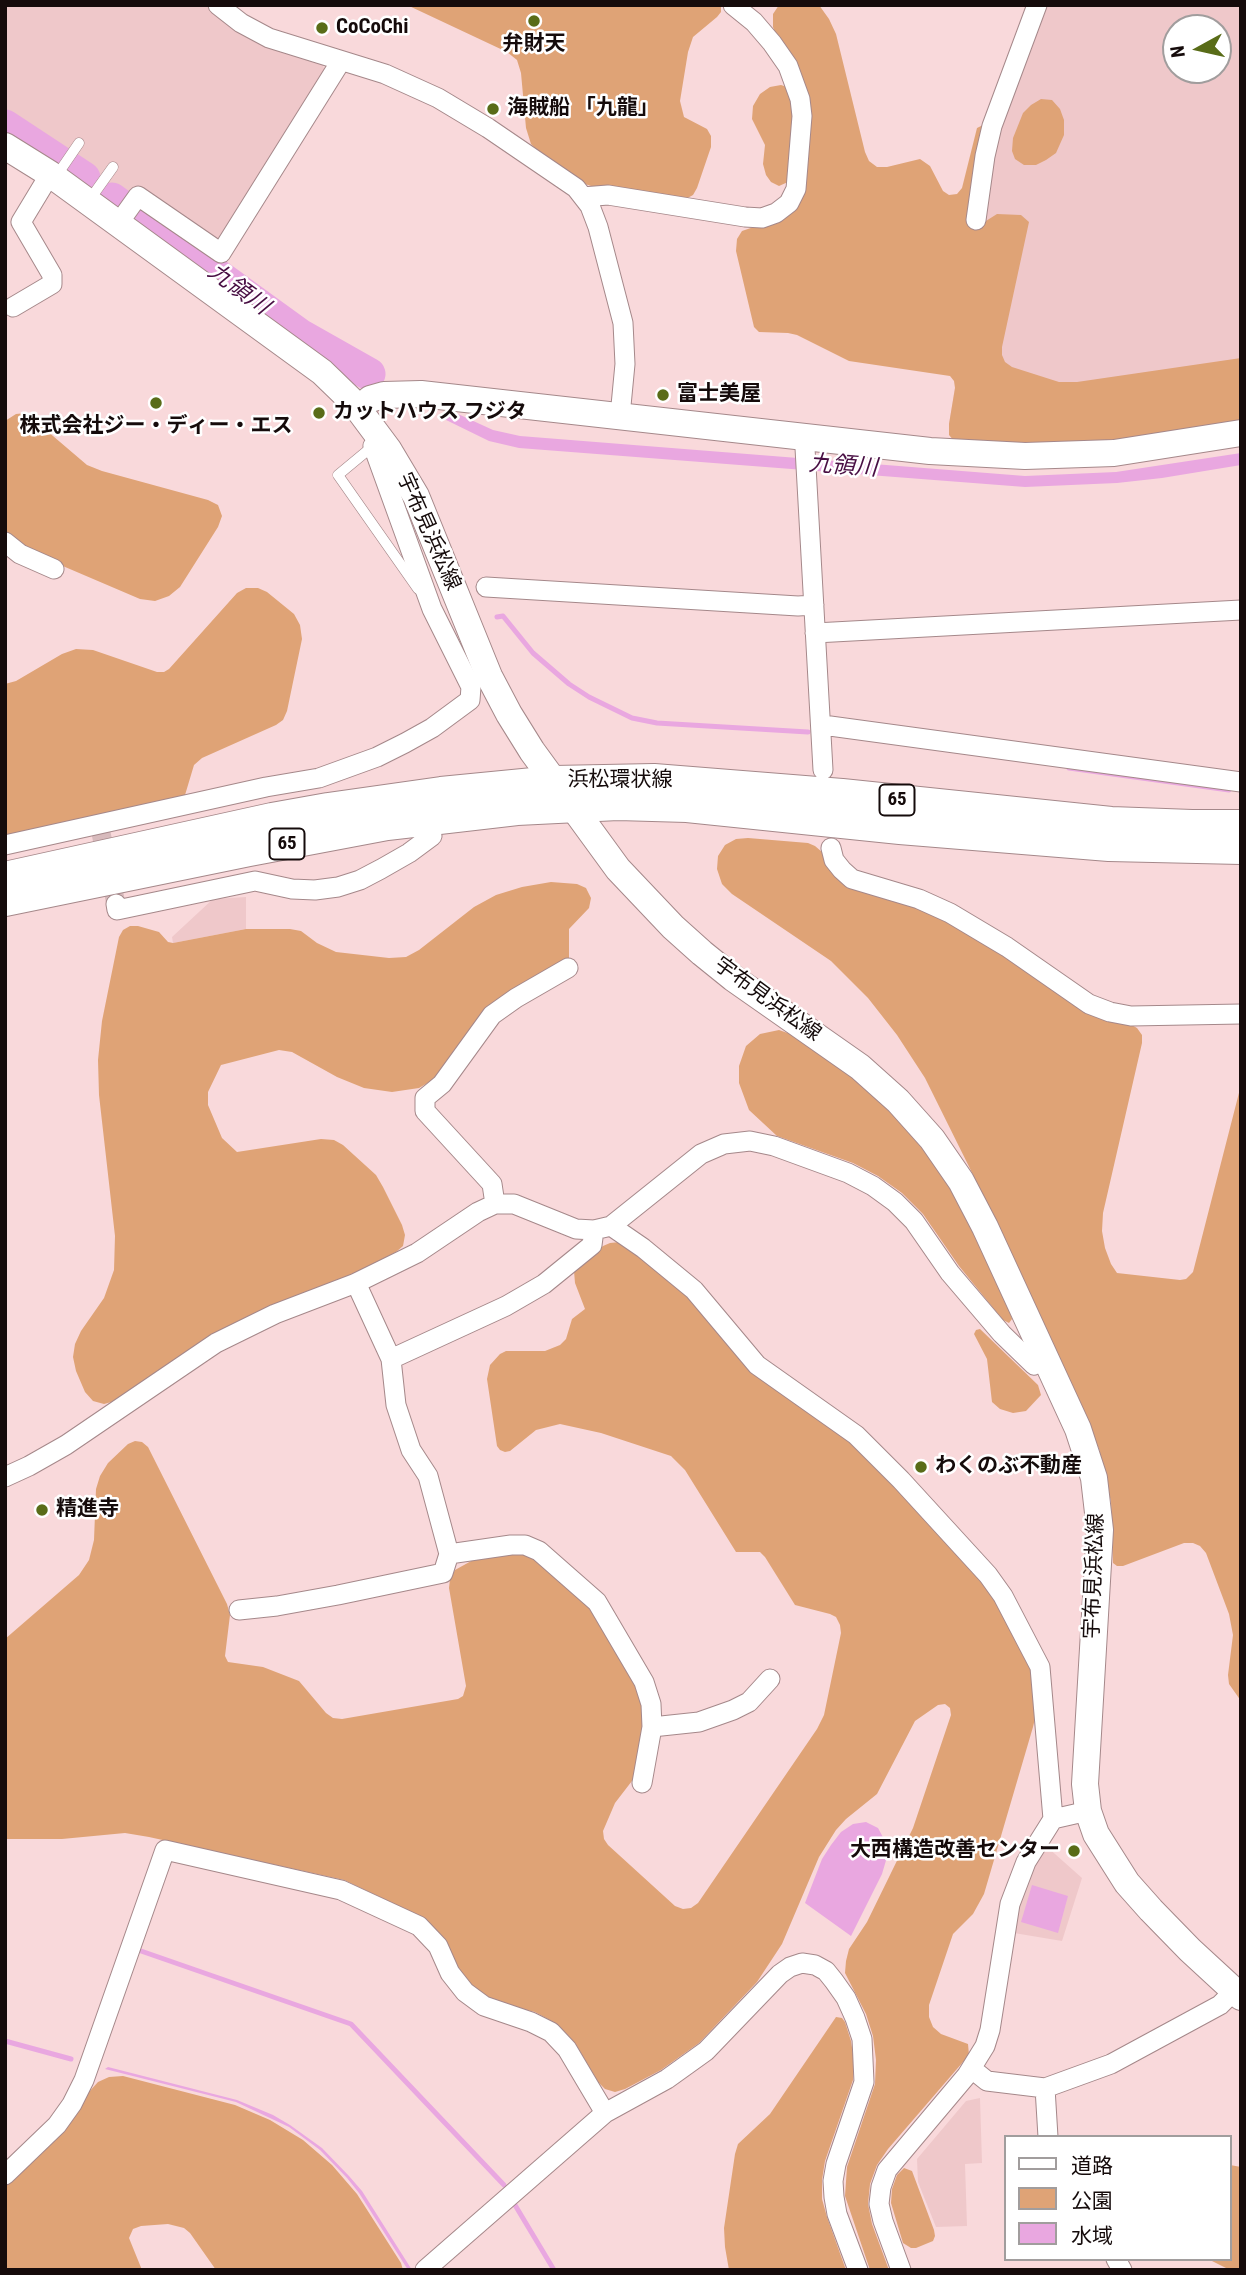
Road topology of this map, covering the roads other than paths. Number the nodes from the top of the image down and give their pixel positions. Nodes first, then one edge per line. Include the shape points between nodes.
1 (218, 5) edge
2 (733, 5) edge
3 (1037, 5) edge
4 (341, 61) junction
5 (79, 143) dead end
6 (5, 146) edge
7 (113, 167) dead end
8 (59, 170) junction
9 (583, 197) junction
10 (88, 202) junction
11 (125, 214) junction
12 (976, 220) dead end
13 (13, 307) dead end
14 (359, 408) junction
15 (620, 416) junction
16 (1241, 433) edge
17 (377, 443) junction
18 (806, 456) junction
19 (5, 542) edge
20 (54, 569) dead end
21 (486, 587) dead end
22 (814, 605) junction
23 (432, 609) junction
24 (1241, 610) edge
25 (815, 633) junction
26 (821, 727) junction
27 (823, 770) dead end
28 (554, 782) junction
29 (1241, 782) edge
30 (239, 793) junction
31 (572, 807) junction
32 (1241, 825) edge
33 (432, 836) dead end
34 (247, 838) junction
35 (5, 845) edge
36 (831, 848) dead end
37 (1241, 849) edge
38 (5, 877) edge
39 (254, 881) junction
40 (5, 901) edge
41 (116, 904) dead end
42 (568, 968) dead end
43 (1241, 1014) edge
44 (495, 1204) junction
45 (602, 1228) junction
46 (356, 1283) junction
47 (390, 1359) junction
48 (1046, 1359) junction
49 (5, 1477) edge
50 (449, 1554) junction
51 (239, 1610) dead end
52 (770, 1679) dead end
53 (652, 1727) junction
54 (642, 1783) dead end
55 (1088, 1811) junction
56 (1053, 1819) junction
57 (1237, 1994) edge
58 (972, 2069) junction
59 (1045, 2088) junction
60 (605, 2113) junction
61 (1048, 2135) edge
62 (5, 2175) edge
63 (425, 2270) edge
64 (858, 2270) edge
65 (901, 2270) edge

1 - 4 street via 269,38
2 - 9 street via 772,43 798,90 802,116 798,172 789,202 761,218 608,195
3 - 12 street via 992,126
4 - 9 street via 453,106 558,174
4 - 11 street via 221,253 138,196
5 - 8 lane
6 - 8 main road, 宇布見浜松線
7 - 10 lane
8 - 10 main road, 宇布見浜松線
8 - 13 street via 21,222 52,275 52,284
9 - 15 street via 598,227 623,323
10 - 11 main road, 宇布見浜松線
11 - 14 main road, 宇布見浜松線 via 322,372
14 - 15 main road via 370,399 402,393
14 - 17 main road, 宇布見浜松線
15 - 18 main road
16 - 18 main road via 1114,453 1025,456 937,451
17 - 23 street
17 - 23 lane via 338,475
17 - 28 main road, 宇布見浜松線 via 416,496 489,676
18 - 22 street
19 - 20 street
21 - 22 street
22 - 25 street
23 - 30 street via 471,687 470,700 377,757 319,778
24 - 25 street
25 - 26 street
26 - 27 street
26 - 29 street
28 - 31 main road, 宇布見浜松線
28 - 32 main road, 浜松環状線 / 65 via 677,781 1111,822
28 - 34 main road, 浜松環状線 / 65 via 328,808
30 - 34 street
30 - 35 street via 100,829
31 - 34 main road, 浜松環状線 / 65
31 - 37 main road, 浜松環状線 / 65 via 687,807 1068,843
31 - 48 main road, 宇布見浜松線 via 618,869 673,927 733,978 860,1067 932,1139 985,1227
33 - 39 street via 370,875 338,887 292,889
34 - 38 main road, 浜松環状線 / 65
34 - 39 street
34 - 40 main road, 浜松環状線 / 65
36 - 43 street via 834,860 852,879 950,913 1089,1004 1131,1016
39 - 41 street via 117,910
42 - 44 street via 492,1015 442,1084 425,1098 425,1111 492,1184
44 - 45 street via 514,1204 576,1229
44 - 46 street via 417,1253
45 - 47 street via 592,1245 534,1290
45 - 48 street via 701,1154 724,1144 750,1141 774,1146 848,1173 895,1202 1002,1334 1034,1365
45 - 56 street via 643,1248 694,1290 757,1364 856,1435 988,1576 1040,1667
46 - 47 street
46 - 49 street via 216,1343 66,1445
47 - 50 street via 396,1405 411,1450 428,1476
48 - 55 main road, 宇布見浜松線 via 1087,1453 1098,1504
50 - 51 street via 443,1573
50 - 53 street via 525,1545 577,1583 597,1602 644,1682
52 - 53 street via 749,1702 733,1710 698,1722
53 - 54 street
55 - 56 street
55 - 57 main road, 宇布見浜松線 via 1096,1834 1127,1883
56 - 58 street via 1017,1882 990,2030
57 - 59 street via 1125,2057
58 - 59 street via 986,2081
58 - 65 street via 887,2170 879,2204
59 - 61 street
60 - 62 street via 567,2049 551,2032 484,2006 465,1992 450,1973 439,1946 419,1926 341,1890 165,1850 84,2080 57,2125
60 - 63 street
60 - 64 street via 706,2051 790,1966 802,1963 826,1971 846,1998 862,2039 864,2082 833,2180 837,2214

